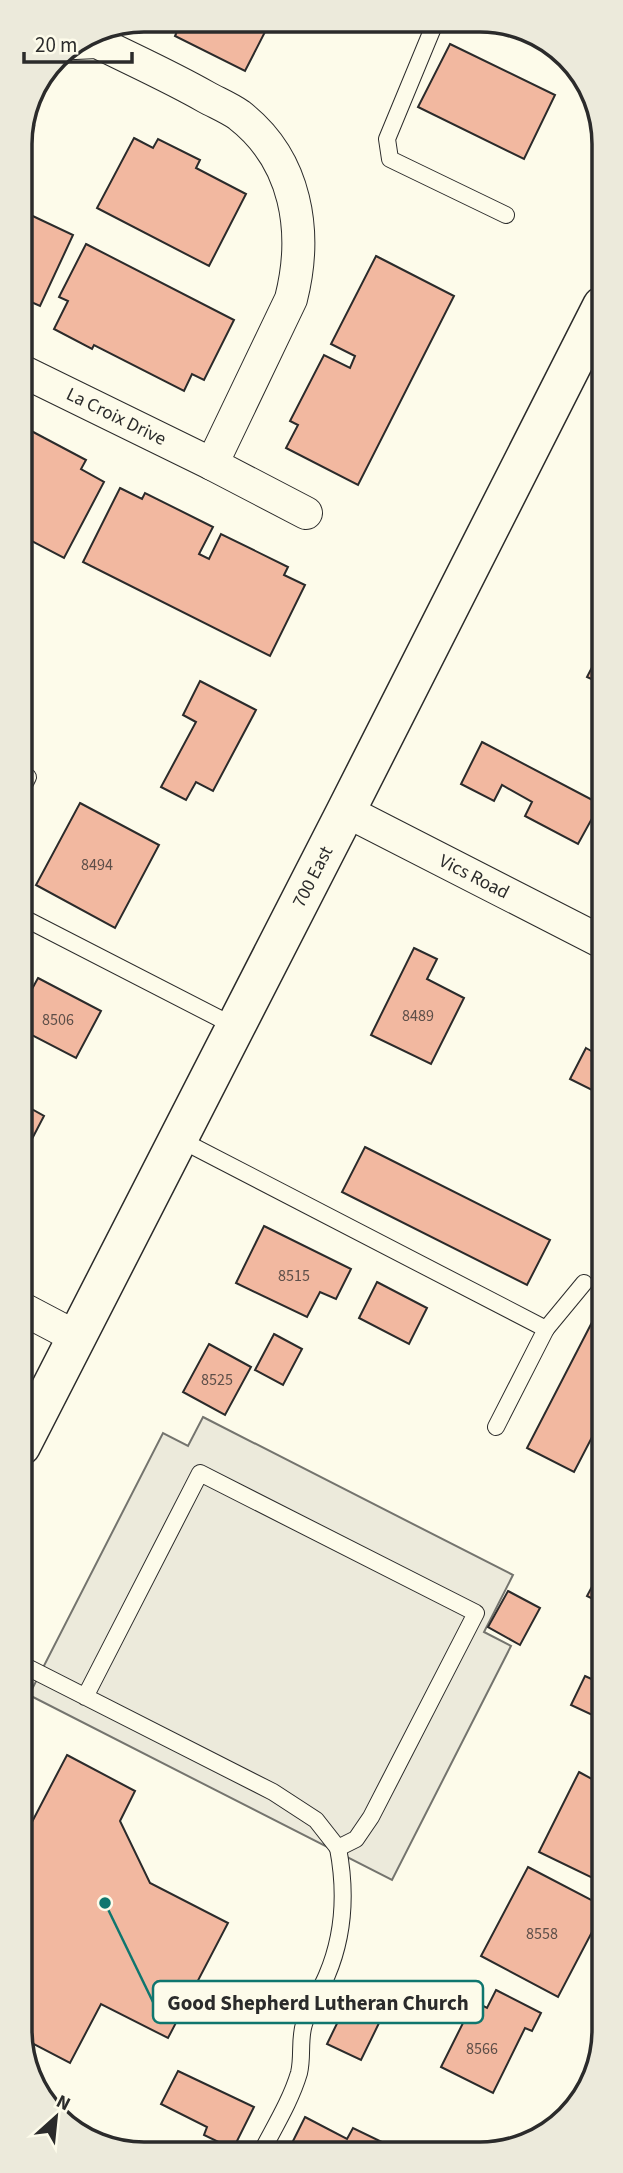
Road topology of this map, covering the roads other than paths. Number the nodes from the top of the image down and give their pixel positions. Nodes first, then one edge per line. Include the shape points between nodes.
1 (431, 32) edge
2 (98, 41) edge
3 (506, 215) dead end
4 (592, 333) edge
5 (32, 376) edge
6 (212, 464) junction
7 (306, 513) dead end
8 (346, 811) junction
9 (32, 922) edge
10 (592, 937) edge
11 (236, 1027) junction
12 (179, 1139) junction
13 (584, 1283) dead end
14 (32, 1314) edge
15 (546, 1329) junction
16 (76, 1337) junction
17 (32, 1424) edge
18 (496, 1427) dead end
19 (32, 1670) edge
20 (85, 1697) junction
21 (338, 1848) junction
22 (266, 2142) edge

1 - 3 lane via 387,139 390,159
2 - 6 street via 239,115 264,140 285,173 295,202 299,270 291,299
4 - 8 main road, 700 East
5 - 6 street, La Croix Drive
6 - 7 street, La Croix Drive
8 - 10 street, Vics Road
8 - 11 main road, 700 East
9 - 11 lane
11 - 12 main road, 700 East
12 - 15 lane
12 - 16 main road, 700 East
13 - 15 lane
14 - 16 street
15 - 18 lane
16 - 17 main road, 700 East
19 - 20 lane
20 - 21 lane via 272,1792 316,1820
20 - 21 lane via 200,1473 476,1613 371,1817 356,1839
21 - 22 lane via 343,1874 337,1946 304,2025 300,2070

